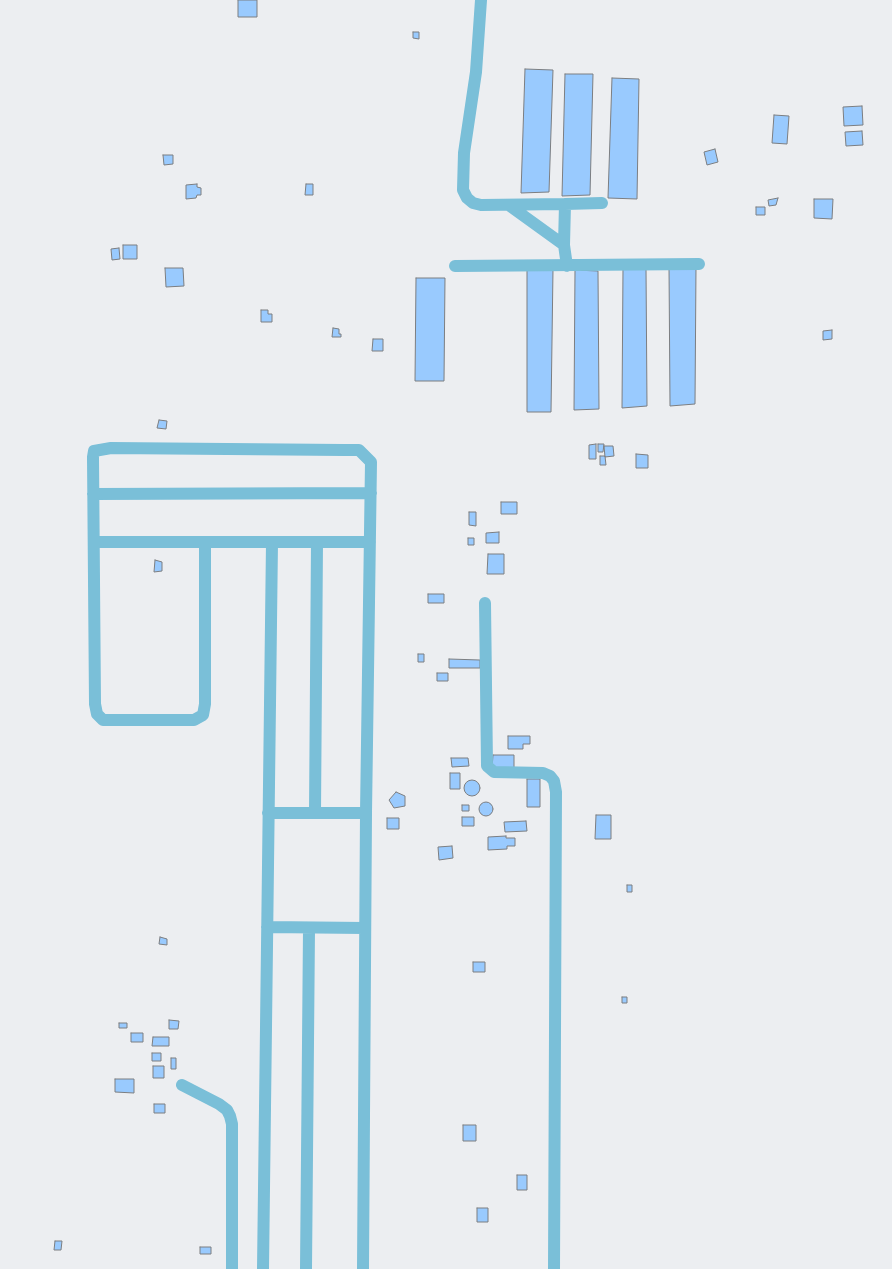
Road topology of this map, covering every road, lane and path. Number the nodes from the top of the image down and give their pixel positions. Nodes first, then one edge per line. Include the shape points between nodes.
1 (481, 0) edge
2 (602, 203) dead end
3 (565, 204) junction
4 (510, 206) junction
5 (564, 245) junction
6 (699, 264) dead end
7 (455, 266) dead end
8 (568, 266) junction
9 (370, 493) junction
10 (93, 494) junction
11 (94, 542) junction
12 (205, 542) junction
13 (272, 542) junction
14 (317, 542) junction
15 (370, 542) junction
16 (485, 603) dead end
17 (268, 813) junction
18 (315, 813) junction
19 (366, 813) junction
20 (267, 927) junction
21 (309, 928) junction
22 (365, 928) junction
23 (182, 1085) dead end
24 (232, 1269) edge
25 (263, 1269) edge
26 (306, 1269) edge
27 (363, 1269) edge
28 (554, 1269) edge

1 - 4 street via 463,190 473,203
2 - 3 street
3 - 4 street
3 - 5 street
4 - 5 street
5 - 8 street
6 - 8 street
7 - 8 street
9 - 10 street
9 - 10 street via 371,462 359,450 110,448 94,451
9 - 15 street
10 - 11 street
11 - 12 street
11 - 12 street via 96,714 103,720 194,720 202,717 204,712
12 - 13 street
13 - 14 street
13 - 17 street
14 - 15 street
14 - 18 street
15 - 19 street
16 - 28 street via 487,766 494,772 543,773 554,781 556,792
17 - 18 street
17 - 20 street
18 - 19 street
19 - 22 street
20 - 21 street
20 - 25 street
21 - 22 street
21 - 26 street
22 - 27 street
23 - 24 street via 219,1104 230,1116

